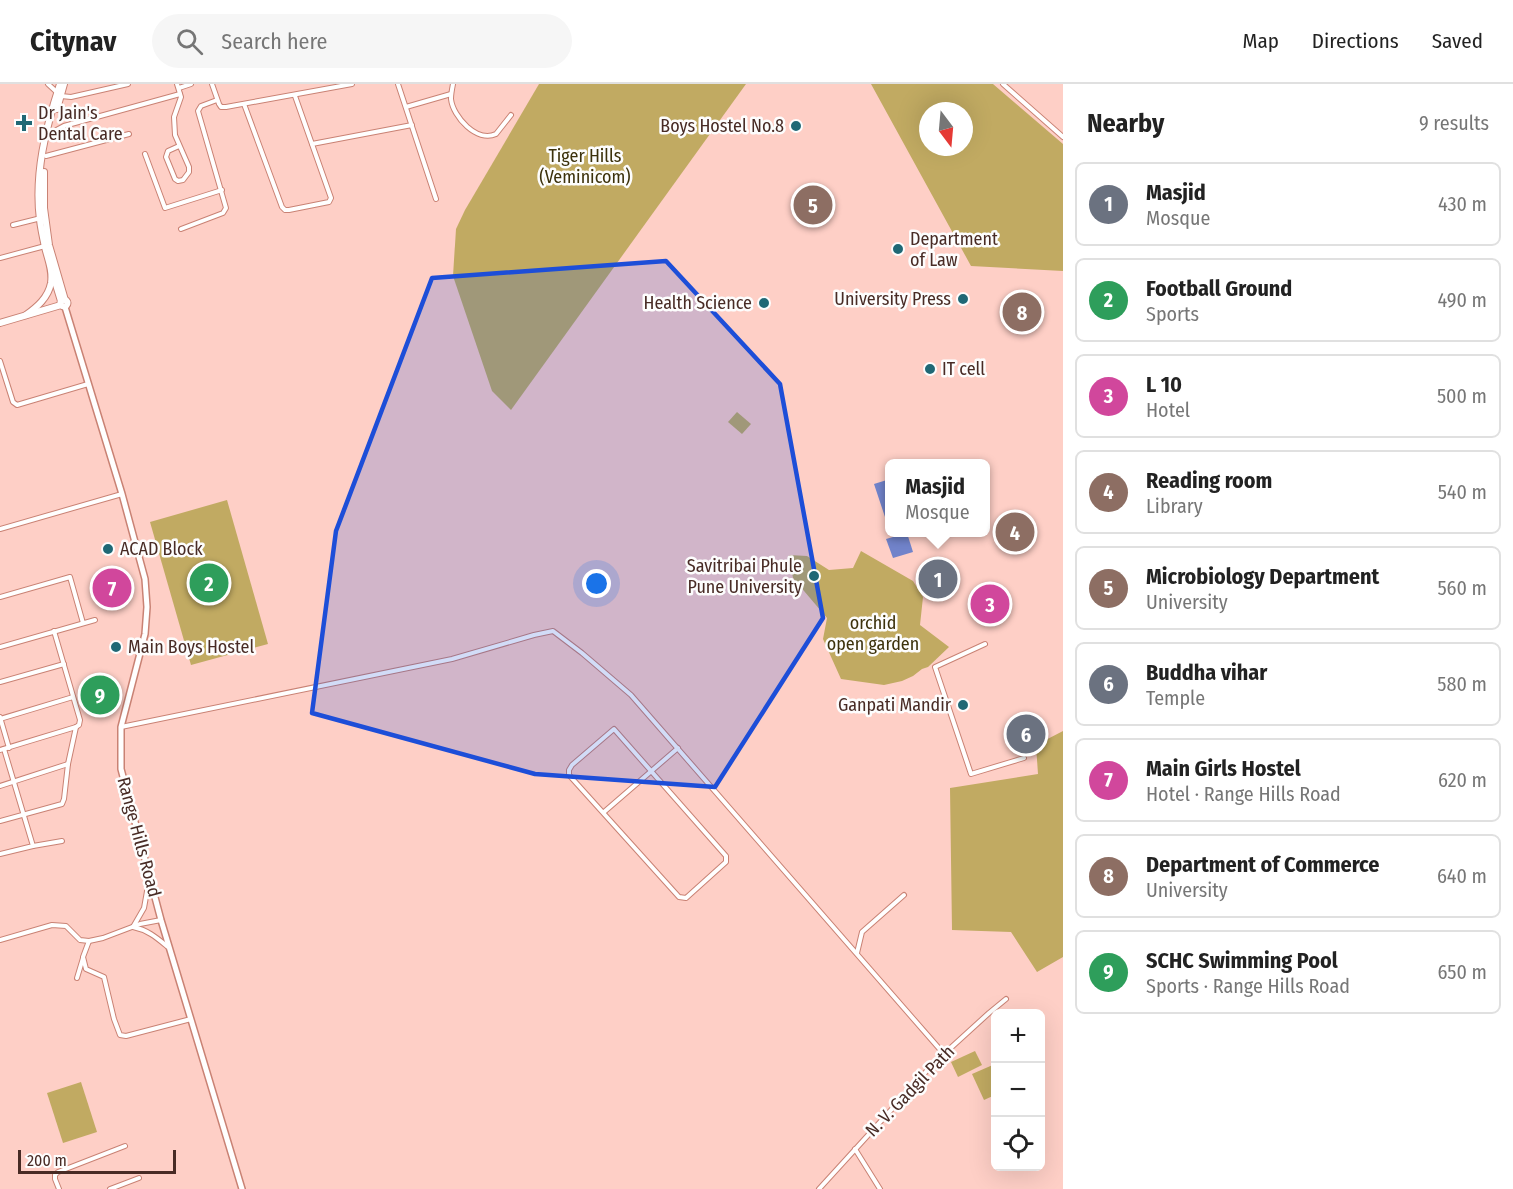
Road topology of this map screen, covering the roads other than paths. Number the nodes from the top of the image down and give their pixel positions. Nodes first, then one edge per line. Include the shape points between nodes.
1 (48, 84) edge
2 (60, 84) edge
3 (64, 84) edge
4 (128, 84) edge
5 (191, 84) edge
6 (212, 84) edge
7 (352, 84) edge
8 (398, 84) edge
9 (453, 84) edge
10 (1003, 84) edge
11 (122, 85) edge
12 (178, 86) edge
13 (59, 94) junction
14 (180, 94) junction
15 (452, 94) junction
16 (295, 96) junction
17 (217, 100) junction
18 (244, 104) junction
19 (406, 108) junction
20 (511, 115) dead end
21 (412, 125) junction
22 (49, 134) junction
23 (129, 134) dead end
24 (1063, 137) edge
25 (312, 144) junction
26 (179, 146) junction
27 (145, 154) dead end
28 (46, 156) junction
29 (222, 190) junction
30 (436, 199) dead end
31 (42, 218) junction
32 (14, 225) dead end
33 (182, 229) dead end
34 (47, 246) junction
35 (0, 258) edge
36 (52, 271) junction
37 (63, 303) junction
38 (26, 315) junction
39 (0, 323) edge
40 (0, 360) edge
41 (88, 384) junction
42 (122, 494) junction
43 (0, 529) edge
44 (0, 597) edge
45 (95, 620) dead end
46 (83, 623) junction
47 (54, 631) junction
48 (985, 644) dead end
49 (0, 647) edge
50 (64, 664) junction
51 (0, 682) edge
52 (73, 697) junction
53 (0, 718) edge
54 (76, 727) junction
55 (121, 728) junction
56 (678, 748) junction
57 (4, 749) edge
58 (1024, 758) dead end
59 (68, 764) junction
60 (652, 770) junction
61 (14, 782) junction
62 (0, 786) edge
63 (603, 812) junction
64 (23, 815) junction
65 (0, 821) edge
66 (62, 841) dead end
67 (33, 846) junction
68 (0, 854) edge
69 (149, 876) junction
70 (904, 895) dead end
71 (161, 920) junction
72 (134, 927) junction
73 (0, 940) edge
74 (89, 941) junction
75 (169, 948) junction
76 (856, 953) junction
77 (83, 957) junction
78 (78, 978) dead end
79 (1006, 999) dead end
80 (191, 1019) junction
81 (944, 1054) junction
82 (125, 1146) dead end
83 (855, 1149) junction
84 (139, 1178) dead end
85 (58, 1189) edge
86 (110, 1189) edge
87 (242, 1189) edge
88 (819, 1189) edge
89 (880, 1189) edge

1 - 13 street
2 - 13 main road
3 - 13 main road
4 - 11 street
5 - 12 street
6 - 17 street
7 - 16 street
8 - 19 street
9 - 15 street
10 - 24 street
11 - 13 street via 71,97
12 - 14 street
13 - 22 main road
13 - 31 main road via 46,133 40,173
14 - 22 street via 64,126
14 - 26 street via 174,117
15 - 19 street
15 - 20 street via 456,111 478,134 496,134
16 - 18 street
16 - 25 street
17 - 18 street via 221,107
17 - 29 street via 198,111
18 - 25 street via 285,210 331,200
19 - 21 street
21 - 25 street
21 - 30 street
22 - 28 main road
23 - 28 street
26 - 26 street via 189,172 178,181 166,157 168,151
27 - 29 street via 165,208
28 - 31 main road
29 - 33 street via 225,212
31 - 32 street
31 - 34 main road
34 - 35 street
34 - 36 main road, Range Hills Road
34 - 37 main road
36 - 37 main road, Range Hills Road
36 - 38 main road via 44,299
37 - 38 main road
37 - 41 street, Range Hills Road
38 - 39 main road
40 - 41 street via 12,402 17,405
41 - 42 street, Range Hills Road
42 - 43 street
42 - 55 street, Range Hills Road via 145,579 147,607 145,634
44 - 46 street via 70,577
45 - 46 street
46 - 47 street
47 - 49 street
47 - 50 street
48 - 58 street via 935,667 972,774
50 - 51 street
50 - 52 street
52 - 53 street
52 - 54 street via 80,720
53 - 57 street
54 - 57 street
54 - 59 street
55 - 56 street via 452,659 554,632 631,695
55 - 69 street, Range Hills Road via 121,770
56 - 60 street
56 - 76 street
57 - 61 street
59 - 61 street
59 - 64 street via 62,804
60 - 63 street
60 - 63 street via 615,729 572,765 569,775
60 - 63 street via 726,856 726,862 688,897 679,897
61 - 62 street
61 - 64 street
64 - 65 street
64 - 67 street
66 - 67 street
67 - 68 street
69 - 71 street, Range Hills Road
69 - 72 street via 146,902
70 - 76 street via 862,932
71 - 72 street
71 - 75 street, Range Hills Road
72 - 74 street
72 - 75 street via 152,933
73 - 74 street via 52,925 66,926 80,940
74 - 77 street
75 - 80 street, Range Hills Road
76 - 81 street
77 - 78 street
77 - 80 street via 86,969 104,977 121,1036
79 - 81 street, N. V. Gadgil Path
80 - 87 street, Range Hills Road
81 - 83 street, N. V. Gadgil Path
82 - 85 street via 58,1172
83 - 88 street, N. V. Gadgil Path
83 - 89 street
84 - 86 street

